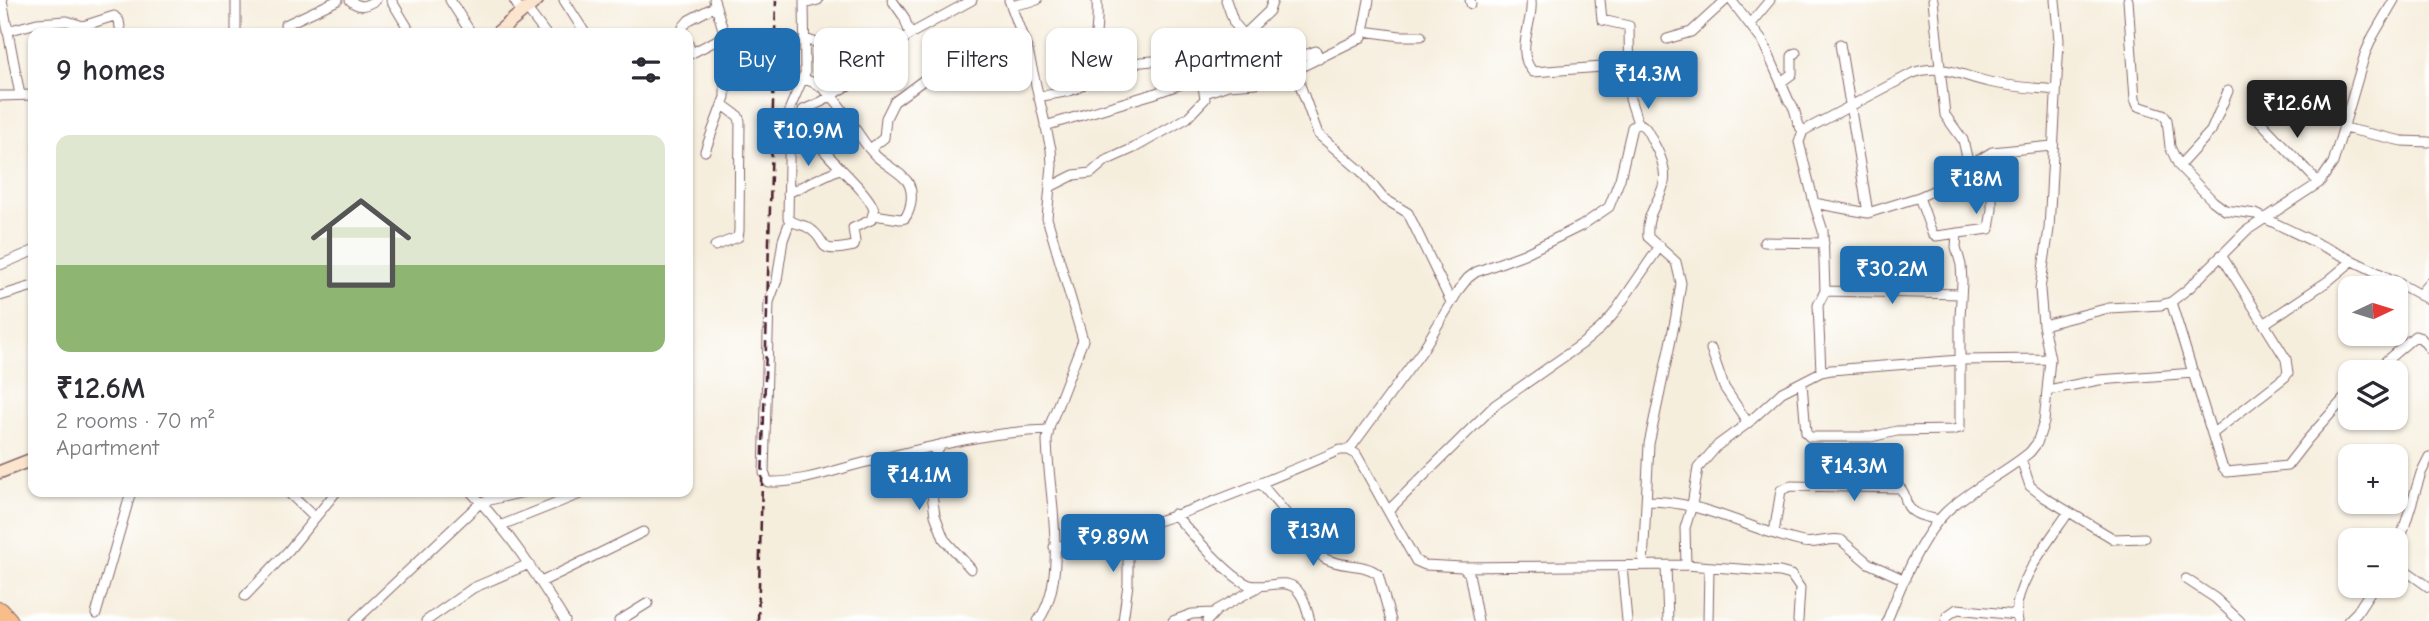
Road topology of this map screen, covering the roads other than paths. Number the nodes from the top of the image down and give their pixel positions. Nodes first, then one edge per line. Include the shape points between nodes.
1 (2, 0) edge
2 (236, 0) edge
3 (338, 0) edge
4 (350, 0) edge
5 (376, 0) edge
6 (391, 0) edge
7 (450, 0) edge
8 (514, 0) edge
9 (564, 0) edge
10 (818, 0) edge
11 (892, 0) edge
12 (972, 0) edge
13 (1037, 0) edge
14 (1097, 0) edge
15 (1226, 0) edge
16 (1273, 0) edge
17 (1369, 0) edge
18 (1531, 0) edge
19 (1600, 0) edge
20 (1726, 0) edge
21 (1731, 0) edge
22 (1770, 0) edge
23 (1933, 0) edge
24 (2054, 0) edge
25 (2128, 0) edge
26 (2394, 0) edge
27 (804, 2) edge
28 (715, 3) edge
29 (1010, 3) edge
30 (956, 4) edge
31 (529, 7) edge
32 (1749, 24) junction
33 (285, 25) dead end
34 (120, 28) edge
35 (236, 28) edge
36 (408, 28) edge
37 (468, 28) edge
38 (503, 28) edge
39 (542, 28) edge
40 (582, 28) edge
41 (683, 28) edge
42 (723, 28) edge
43 (1020, 28) edge
44 (1097, 28) edge
45 (1238, 28) edge
46 (1252, 28) edge
47 (7, 31) junction
48 (1364, 31) junction
49 (910, 34) junction
50 (1420, 36) dead end
51 (1667, 38) dead end
52 (805, 39) junction
53 (714, 42) edge
54 (814, 42) edge
55 (1840, 44) dead end
56 (693, 52) edge
57 (1796, 53) dead end
58 (1306, 55) edge
59 (1319, 59) junction
60 (1306, 65) edge
61 (1630, 65) junction
62 (1942, 68) junction
63 (1032, 71) edge
64 (804, 79) junction
65 (922, 81) edge
66 (1781, 82) junction
67 (2056, 90) junction
68 (723, 91) edge
69 (1060, 91) edge
70 (1161, 91) edge
71 (1211, 91) edge
72 (1302, 91) edge
73 (2228, 91) dead end
74 (1205, 93) joint
75 (20, 94) junction
76 (28, 95) edge
77 (0, 96) edge
78 (832, 96) junction
79 (1038, 97) junction
80 (723, 105) junction
81 (1852, 106) junction
82 (2255, 116) dead end
83 (1638, 123) junction
84 (1045, 125) junction
85 (2344, 128) junction
86 (1802, 131) junction
87 (2429, 142) edge
88 (2052, 146) junction
89 (870, 149) junction
90 (705, 151) dead end
91 (1992, 152) junction
92 (1969, 166) junction
93 (2179, 166) junction
94 (839, 169) junction
95 (2319, 183) junction
96 (1049, 187) junction
97 (788, 193) junction
98 (1919, 197) junction
99 (1814, 203) junction
100 (1868, 213) junction
101 (874, 215) junction
102 (2266, 219) junction
103 (790, 221) junction
104 (1957, 233) junction
105 (1764, 242) dead end
106 (1824, 243) junction
107 (715, 246) dead end
108 (1660, 246) junction
109 (28, 253) edge
110 (2221, 255) junction
111 (2351, 261) junction
112 (0, 265) edge
113 (2429, 283) edge
114 (28, 288) edge
115 (1825, 291) junction
116 (1961, 294) junction
117 (2419, 295) junction
118 (0, 296) edge
119 (2429, 300) edge
120 (1451, 302) junction
121 (2171, 302) junction
122 (2264, 324) junction
123 (2043, 326) junction
124 (2429, 348) edge
125 (1711, 349) dead end
126 (2050, 359) junction
127 (1960, 360) junction
128 (2387, 360) edge
129 (1821, 372) junction
130 (2194, 373) junction
131 (1802, 383) junction
132 (2048, 390) junction
133 (2338, 405) edge
134 (1748, 423) junction
135 (1049, 430) junction
136 (2212, 434) junction
137 (942, 444) junction
138 (1349, 450) junction
139 (2429, 457) edge
140 (2021, 459) junction
141 (28, 461) edge
142 (0, 472) edge
143 (1261, 484) junction
144 (130, 497) edge
145 (293, 497) edge
146 (332, 497) edge
147 (476, 497) edge
148 (502, 497) edge
149 (572, 497) edge
150 (1646, 501) junction
151 (481, 502) junction
152 (1692, 505) junction
153 (1388, 511) junction
154 (2068, 513) junction
155 (1174, 514) junction
156 (315, 518) junction
157 (1939, 520) junction
158 (502, 525) junction
159 (1128, 528) junction
160 (2404, 528) edge
161 (643, 532) dead end
162 (1774, 533) junction
163 (2144, 538) dead end
164 (1054, 547) junction
165 (529, 564) junction
166 (1643, 565) junction
167 (1686, 565) junction
168 (1622, 566) junction
169 (1666, 566) junction
170 (1462, 567) junction
171 (1709, 568) junction
172 (971, 569) dead end
173 (2408, 572) edge
174 (2186, 579) dead end
175 (1905, 580) junction
176 (541, 582) junction
177 (1260, 586) junction
178 (2429, 587) edge
179 (245, 596) dead end
180 (2366, 598) edge
181 (648, 603) dead end
182 (0, 611) edge
183 (96, 614) dead end
184 (1210, 617) edge
185 (2017, 618) edge
186 (9, 621) edge
187 (355, 621) edge
188 (426, 621) edge
189 (565, 621) edge
190 (619, 621) edge
191 (1038, 621) edge
192 (1123, 621) edge
193 (1172, 621) edge
194 (1310, 621) edge
195 (1391, 621) edge
196 (1478, 621) edge
197 (1627, 621) edge
198 (1668, 621) edge
199 (1708, 621) edge
200 (1798, 621) edge
201 (1886, 621) edge
202 (1946, 621) edge
203 (2240, 621) edge
204 (2348, 621) edge

1 - 47 street
2 - 35 street
3 - 33 street
4 - 5 street via 362,6
6 - 36 street
7 - 37 street
8 - 31 street
9 - 40 street
10 - 27 street
11 - 49 street
12 - 30 street
13 - 29 street
14 - 44 street
15 - 45 street
16 - 46 street
17 - 48 street
18 - 61 street via 1533,14 1525,38 1527,65 1533,72
19 - 61 street via 1602,20 1629,26
20 - 51 street via 1691,32
21 - 32 street
22 - 32 street
23 - 62 street
24 - 67 street via 2059,40
25 - 93 street via 2135,99 2138,106 2163,114 2167,120 2170,147
26 - 85 street via 2365,54
27 - 52 street
28 - 41 street
28 - 42 street
29 - 43 street
30 - 49 street
31 - 38 main road
31 - 39 street
32 - 66 street via 1763,42
34 - 47 street via 114,16 83,26 67,21
47 - 75 street
48 - 50 street
48 - 59 street via 1356,41
49 - 78 street
52 - 54 street
52 - 64 street
53 - 56 street
55 - 81 street
57 - 66 street via 1792,74
58 - 59 street via 1316,51
59 - 60 street
61 - 83 street via 1630,99
62 - 67 street via 1989,82
62 - 81 street via 1913,74
62 - 92 street via 1945,115 1964,139
63 - 79 street
64 - 78 street
64 - 97 street via 790,108
65 - 89 street via 894,102 884,138
66 - 86 street
67 - 88 street
68 - 80 street
69 - 79 street
70 - 84 street
71 - 74 street
72 - 120 street via 1318,134 1361,171 1383,198 1408,213
73 - 93 street via 2211,131
74 - 96 street via 1203,103 1188,118 1105,161 1091,173
75 - 76 street
75 - 77 street
78 - 89 street
78 - 94 street via 803,110 802,116
79 - 84 street
80 - 90 street
80 - 107 street via 740,121 738,237
81 - 86 street
81 - 100 street
82 - 95 street
83 - 108 street via 1644,125 1659,153 1664,175 1647,226 1648,237
83 - 120 street via 1632,127 1620,179 1606,210 1524,254 1476,272
84 - 96 street via 1051,156
85 - 87 street
85 - 95 street via 2333,163
86 - 99 street via 1799,142
88 - 91 street
88 - 123 street via 2049,229 2040,289
89 - 101 street via 906,180 911,201 905,218
91 - 92 street
91 - 104 street via 1989,229
92 - 98 street via 1946,185
93 - 102 street via 2225,210
94 - 97 street
94 - 101 street via 868,198
95 - 102 street
96 - 135 street via 1047,218 1083,340
97 - 103 street
98 - 100 street
98 - 104 street via 1931,233
99 - 100 street
99 - 106 street
101 - 103 street via 853,228 854,246 833,250 824,247 811,230
102 - 110 street
102 - 111 street
103 - 137 street via 769,302 766,480 803,479
104 - 116 street
105 - 106 street
106 - 115 street
108 - 150 street via 1676,262 1681,283 1649,444
108 - 153 street via 1601,328 1494,405
109 - 112 street
110 - 121 street
110 - 122 street
111 - 117 street
111 - 122 street
113 - 117 street
114 - 118 street
115 - 116 street
115 - 129 street via 1818,305
116 - 127 street
117 - 119 street
120 - 138 street via 1422,351
121 - 123 street via 2109,308
121 - 130 street
122 - 136 street via 2286,359 2288,373
123 - 126 street
124 - 128 street via 2415,336
125 - 134 street via 1724,387
126 - 127 street
126 - 132 street
127 - 129 street
127 - 131 street via 1961,425 1953,430 1897,431 1871,437 1810,436 1806,433
129 - 131 street
130 - 132 street via 2099,380
130 - 136 street
131 - 134 street via 1782,392
132 - 140 street via 2041,432
133 - 136 street via 2282,468 2227,472
134 - 152 street via 1718,445 1699,468
135 - 137 street
135 - 164 street
137 - 172 street via 931,461 929,475 935,515 944,539
138 - 143 street
138 - 153 street via 1356,454
139 - 160 street
140 - 154 street via 2030,486
140 - 157 street
141 - 142 main road
143 - 155 street
143 - 195 street via 1324,558 1378,573
144 - 183 street
145 - 156 street
146 - 156 street
147 - 151 street
148 - 151 street
149 - 158 street
150 - 152 street
150 - 166 street
151 - 158 street
151 - 187 street
152 - 162 street
152 - 167 street via 1685,528
153 - 170 street via 1416,561
154 - 163 street via 2114,539
154 - 185 street via 2032,566 2019,598
155 - 159 street
155 - 177 street via 1240,580
156 - 179 street
157 - 162 street via 1912,511 1900,488 1791,486 1782,490
157 - 175 street
158 - 165 street
159 - 164 street
159 - 192 street
161 - 176 street
162 - 175 street via 1809,543 1841,540 1868,564
164 - 191 street via 1051,597
165 - 176 street
165 - 188 street via 473,589
166 - 168 street
166 - 169 street
167 - 169 street
167 - 171 street
168 - 170 street
168 - 197 street
169 - 198 street
170 - 196 street via 1469,573
171 - 199 street
171 - 200 street via 1791,575 1800,588
173 - 178 street
174 - 203 street
175 - 201 street
176 - 189 street
177 - 184 street
177 - 194 street via 1293,587 1302,597
180 - 204 street
181 - 190 street
182 - 186 highway
184 - 193 street via 1192,614
185 - 202 street via 1957,609

